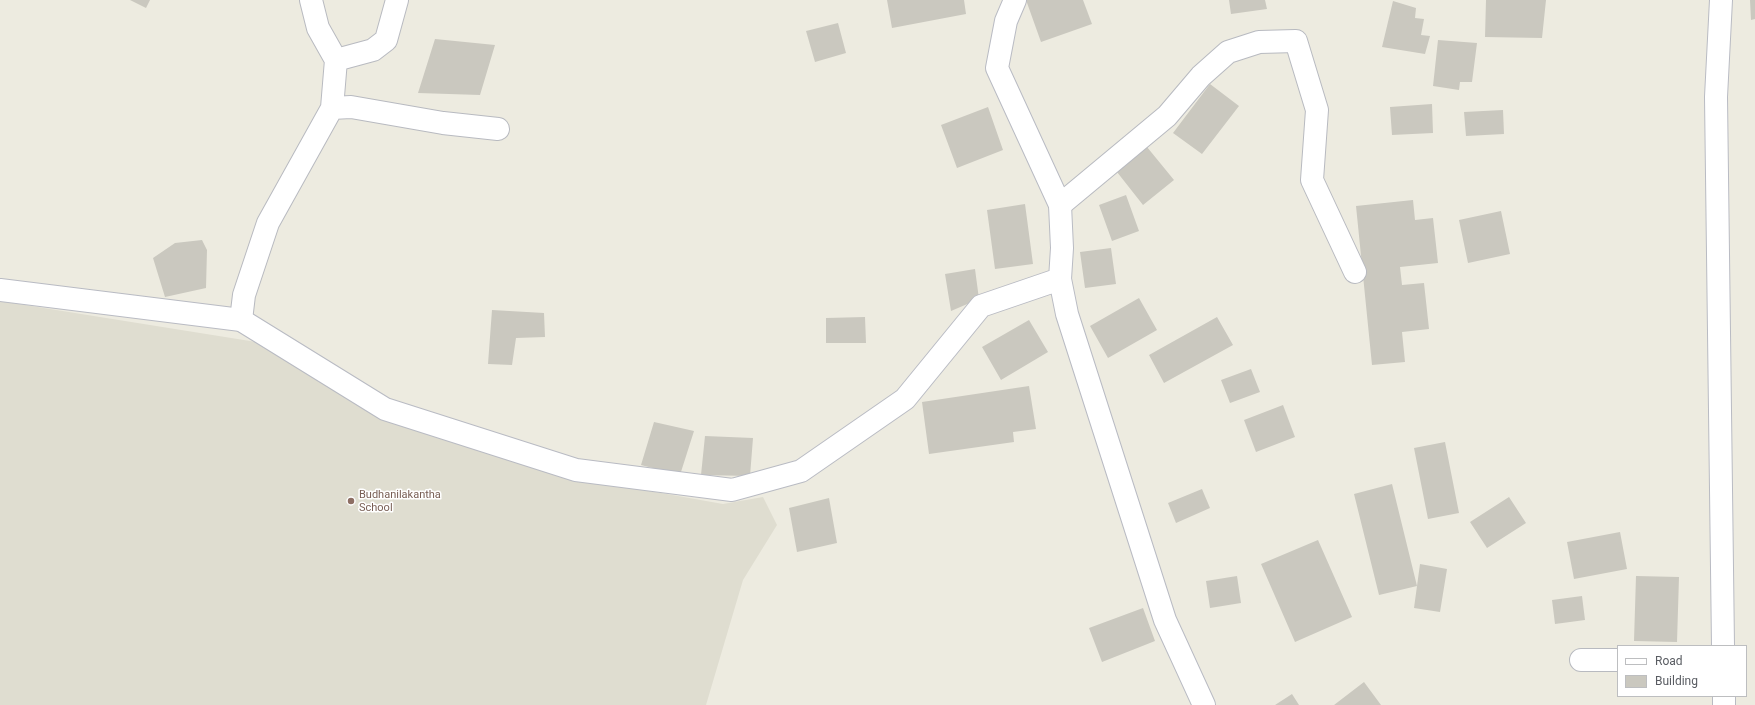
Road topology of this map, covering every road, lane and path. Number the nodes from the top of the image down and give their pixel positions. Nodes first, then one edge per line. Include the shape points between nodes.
1 (311, 0) edge
2 (397, 0) edge
3 (1015, 0) edge
4 (1721, 0) edge
5 (336, 60) junction
6 (332, 108) junction
7 (498, 129) dead end
8 (1060, 205) junction
9 (1355, 272) dead end
10 (1060, 279) junction
11 (0, 290) edge
12 (241, 320) junction
13 (1723, 645) edge
14 (1581, 660) dead end
15 (1617, 660) edge
16 (1204, 705) edge

1 - 5 street via 318,28
2 - 5 street via 386,40 373,50
3 - 8 street via 1006,21 997,68
4 - 13 street via 1716,97
5 - 6 street
6 - 7 street via 351,107 443,123
6 - 12 street via 268,223 244,295
8 - 9 street via 1167,116 1200,76 1228,52 1260,42 1296,41 1317,110 1312,180
8 - 10 street
10 - 12 street via 981,306 904,399 801,471 732,490 576,470 385,409
10 - 16 street via 1067,314 1165,620
11 - 12 street
14 - 15 street

